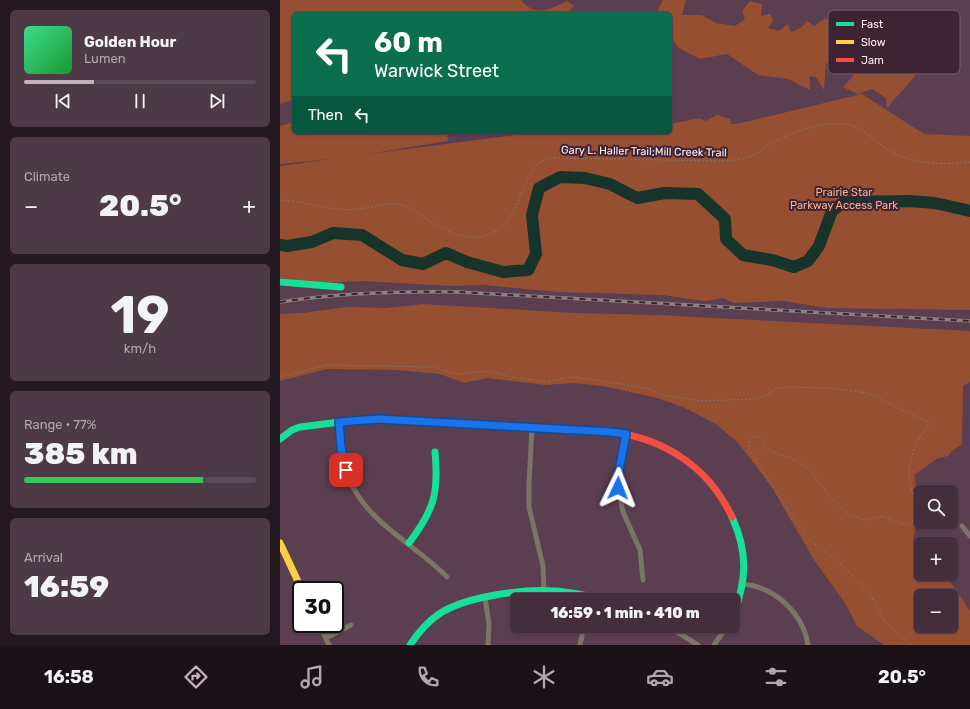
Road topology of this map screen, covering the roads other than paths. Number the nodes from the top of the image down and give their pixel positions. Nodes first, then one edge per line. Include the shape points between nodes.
1 (280, 282) edge
2 (341, 287) dead end
3 (339, 422) junction
4 (532, 427) junction
5 (626, 434) junction
6 (280, 439) edge
7 (436, 452) dead end
8 (962, 526) dead end
9 (970, 536) edge
10 (280, 543) edge
11 (409, 543) junction
12 (447, 577) dead end
13 (643, 580) dead end
14 (298, 581) edge
15 (744, 584) junction
16 (544, 590) junction
17 (576, 593) edge
18 (485, 598) junction
19 (740, 598) edge
20 (351, 625) dead end
21 (324, 633) edge
22 (583, 633) edge
23 (678, 633) edge
24 (722, 633) edge
25 (326, 638) junction
26 (329, 645) edge
27 (410, 645) edge
28 (488, 645) edge
29 (580, 645) edge
30 (698, 645) edge
31 (714, 645) edge
32 (808, 645) edge

1 - 2 street
3 - 4 street via 378,419
3 - 6 street via 300,427
3 - 11 street via 344,460 355,491 370,511
4 - 5 street
4 - 16 street via 529,508 543,566
5 - 13 street via 618,488 623,512 640,550
5 - 15 street via 652,441 676,453 700,471 717,491 737,527 743,554
7 - 11 street via 437,483 433,506 423,526
8 - 9 street
10 - 14 street
11 - 12 street
15 - 19 street
15 - 32 street via 763,588 783,602 798,619
16 - 17 street
16 - 18 street
18 - 27 street via 464,602 440,613 421,630
18 - 28 street via 490,634
20 - 25 street
21 - 25 street
22 - 29 street
23 - 30 street
24 - 31 street
25 - 26 street

